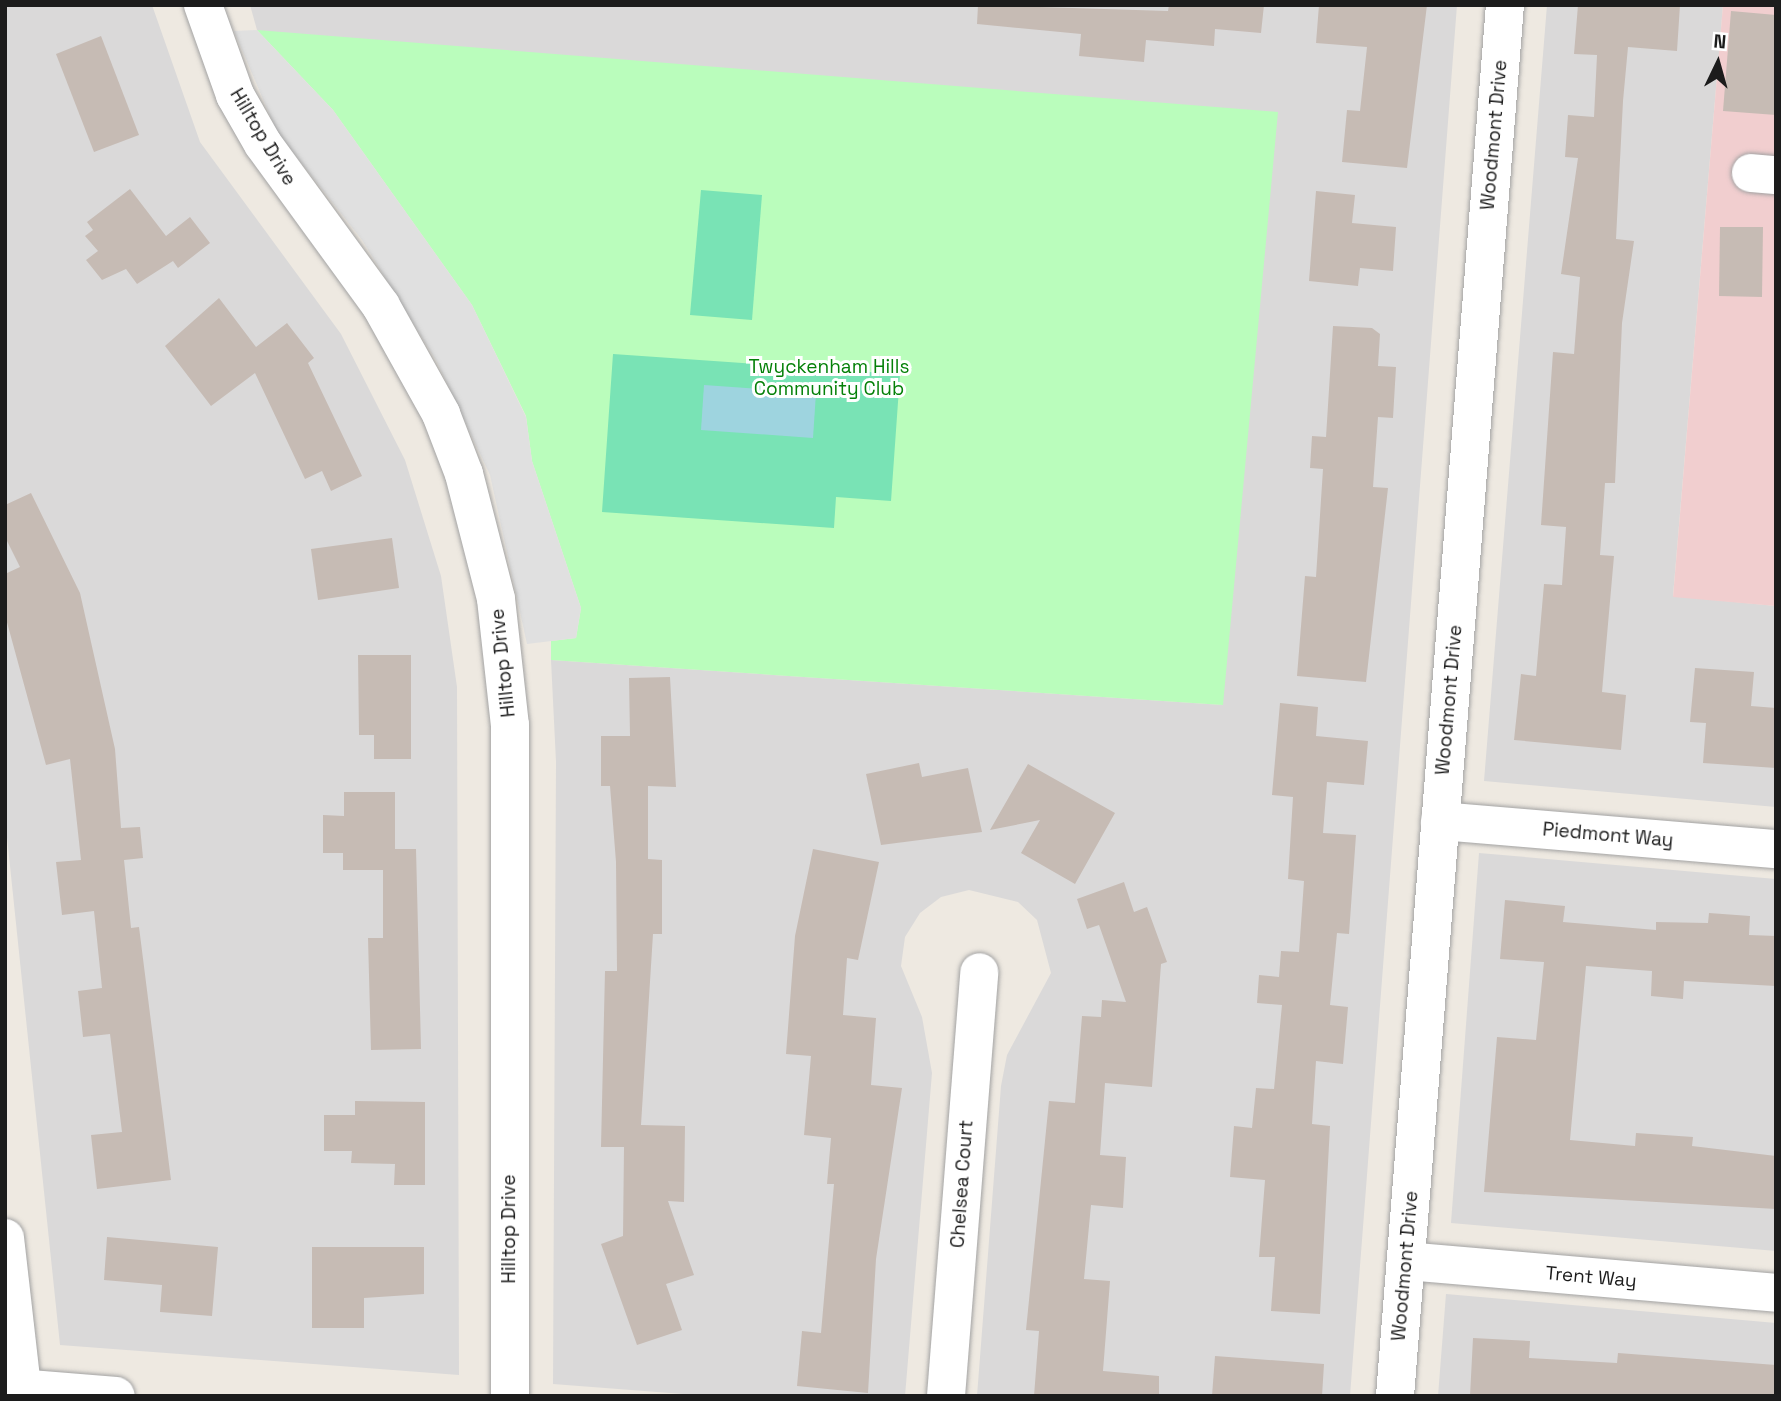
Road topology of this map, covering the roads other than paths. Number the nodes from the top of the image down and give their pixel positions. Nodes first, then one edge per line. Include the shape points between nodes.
1 (203, 5) edge
2 (1505, 5) edge
3 (1440, 821) junction
4 (1776, 849) edge
5 (979, 972) dead end
6 (5, 1238) edge
7 (1406, 1261) junction
8 (1776, 1293) edge
9 (17, 1390) edge
10 (116, 1396) edge
11 (510, 1396) edge
12 (946, 1396) edge
13 (1395, 1396) edge

1 - 11 street, Hilltop Drive via 235,96 381,306 441,414 464,474 496,598 510,725
2 - 3 street, Woodmont Drive
3 - 4 street, Piedmont Way
3 - 7 street, Woodmont Drive
5 - 12 street, Chelsea Court
6 - 9 street
7 - 8 street, Trent Way
7 - 13 street, Woodmont Drive
9 - 10 street

